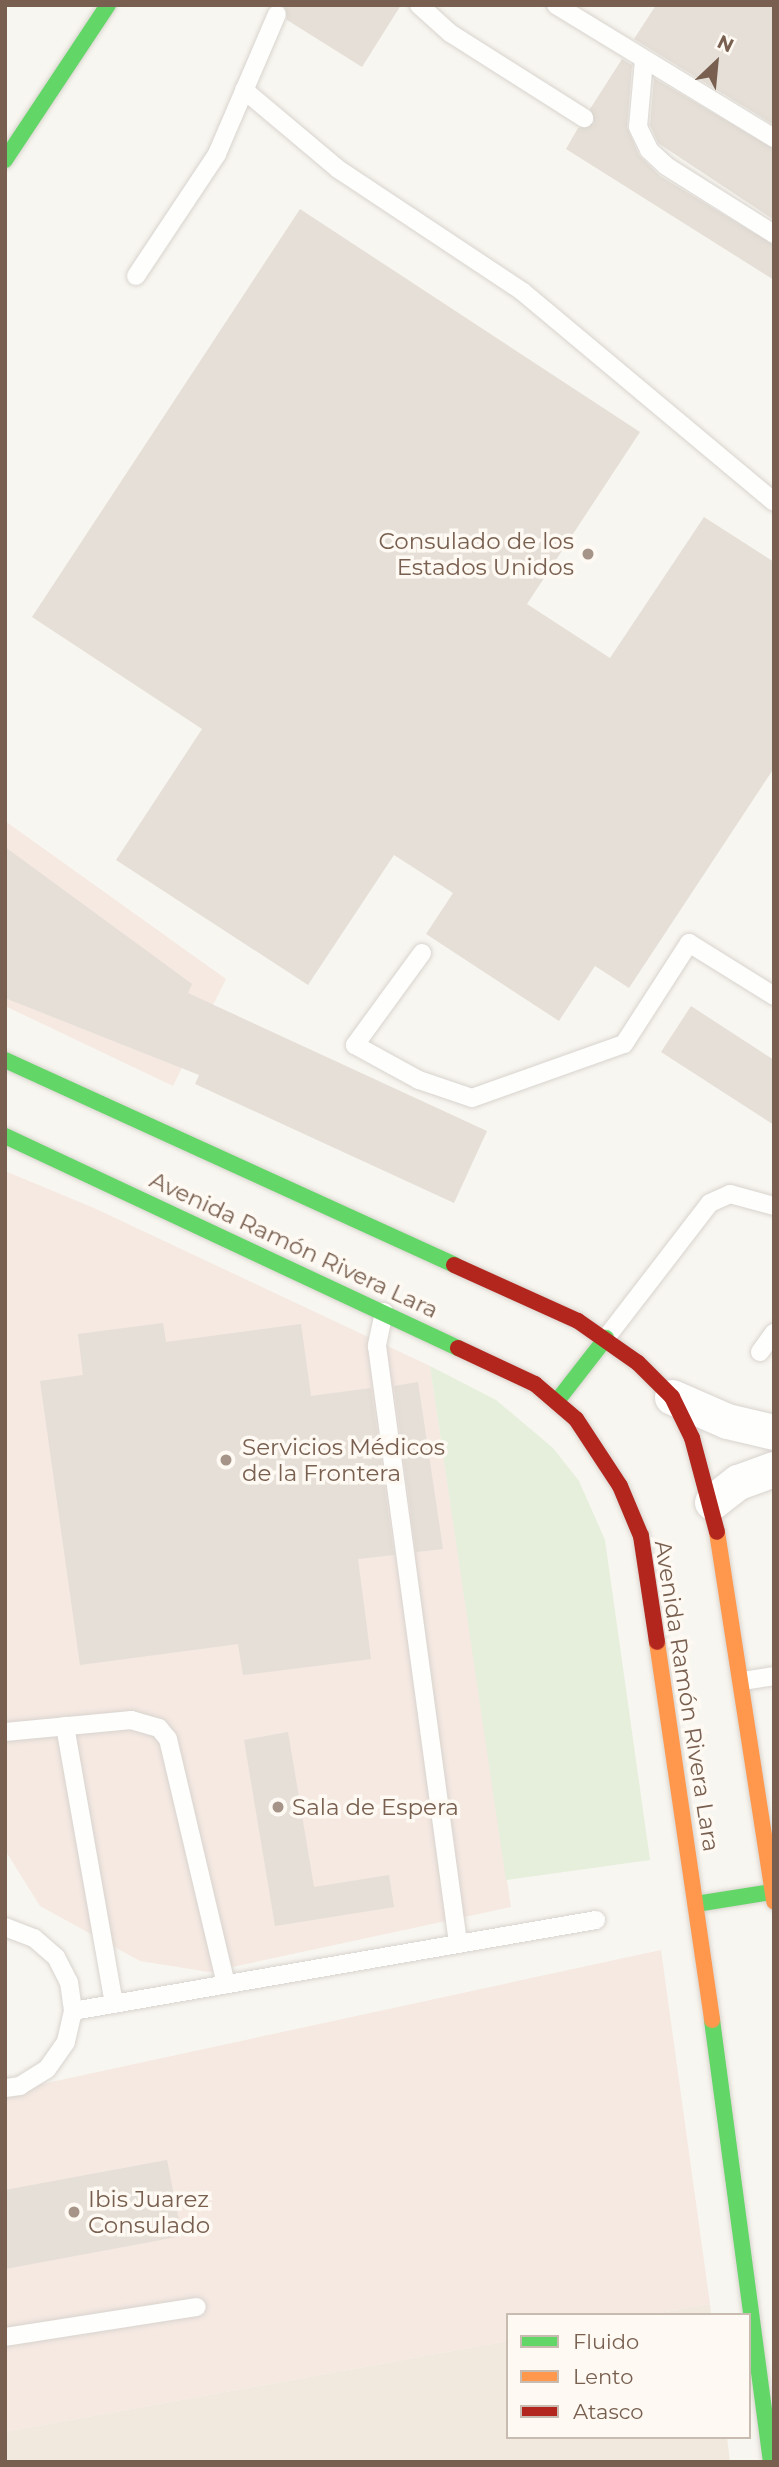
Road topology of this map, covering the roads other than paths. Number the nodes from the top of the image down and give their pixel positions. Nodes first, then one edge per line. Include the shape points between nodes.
1 (108, 5) edge
2 (419, 5) edge
3 (556, 5) edge
4 (277, 13) dead end
5 (644, 60) junction
6 (244, 90) junction
7 (584, 118) dead end
8 (774, 138) edge
9 (5, 160) edge
10 (774, 234) edge
11 (136, 276) dead end
12 (774, 502) edge
13 (422, 953) dead end
14 (774, 996) edge
15 (5, 1060) edge
16 (5, 1136) edge
17 (774, 1206) edge
18 (384, 1312) junction
19 (774, 1333) edge
20 (606, 1338) junction
21 (760, 1352) dead end
22 (672, 1397) junction
23 (558, 1401) junction
24 (774, 1432) edge
25 (774, 1469) edge
26 (712, 1502) junction
27 (774, 1676) edge
28 (743, 1681) junction
29 (65, 1727) junction
30 (5, 1732) edge
31 (773, 1897) edge
32 (696, 1903) junction
33 (596, 1920) dead end
34 (5, 1927) edge
35 (458, 1943) junction
36 (226, 1984) junction
37 (114, 2004) junction
38 (73, 2011) junction
39 (5, 2088) edge
40 (197, 2307) dead end
41 (5, 2337) edge
42 (771, 2462) edge

1 - 9 street
2 - 7 lane via 450,33
3 - 5 lane
4 - 6 lane
5 - 8 lane
5 - 10 lane via 638,127 649,150 666,166
6 - 11 lane via 217,154
6 - 12 lane via 338,169 523,292
13 - 14 lane via 355,1045 419,1080 472,1098 624,1044 689,943
15 - 20 street, Avenida Ramón Rivera Lara via 578,1321
16 - 18 street, Avenida Ramón Rivera Lara
17 - 20 lane via 730,1194 710,1202
18 - 23 street, Avenida Ramón Rivera Lara via 502,1366
18 - 35 lane via 377,1346
19 - 21 lane
20 - 22 street, Avenida Ramón Rivera Lara
20 - 23 street
22 - 24 street via 727,1421
22 - 26 street, Avenida Ramón Rivera Lara via 692,1438
23 - 32 street, Avenida Ramón Rivera Lara via 595,1444 641,1536
25 - 26 street via 738,1482
26 - 28 street, Avenida Ramón Rivera Lara
27 - 28 lane
28 - 31 street, Avenida Ramón Rivera Lara
29 - 30 lane
29 - 36 lane via 144,1721 168,1739
29 - 37 lane
31 - 32 street
32 - 42 street, Avenida Ramón Rivera Lara
33 - 35 lane
34 - 38 lane via 34,1938 56,1957 69,1982
35 - 36 lane
36 - 37 lane
37 - 38 lane
38 - 39 lane via 66,2042 47,2069 20,2086
40 - 41 lane

